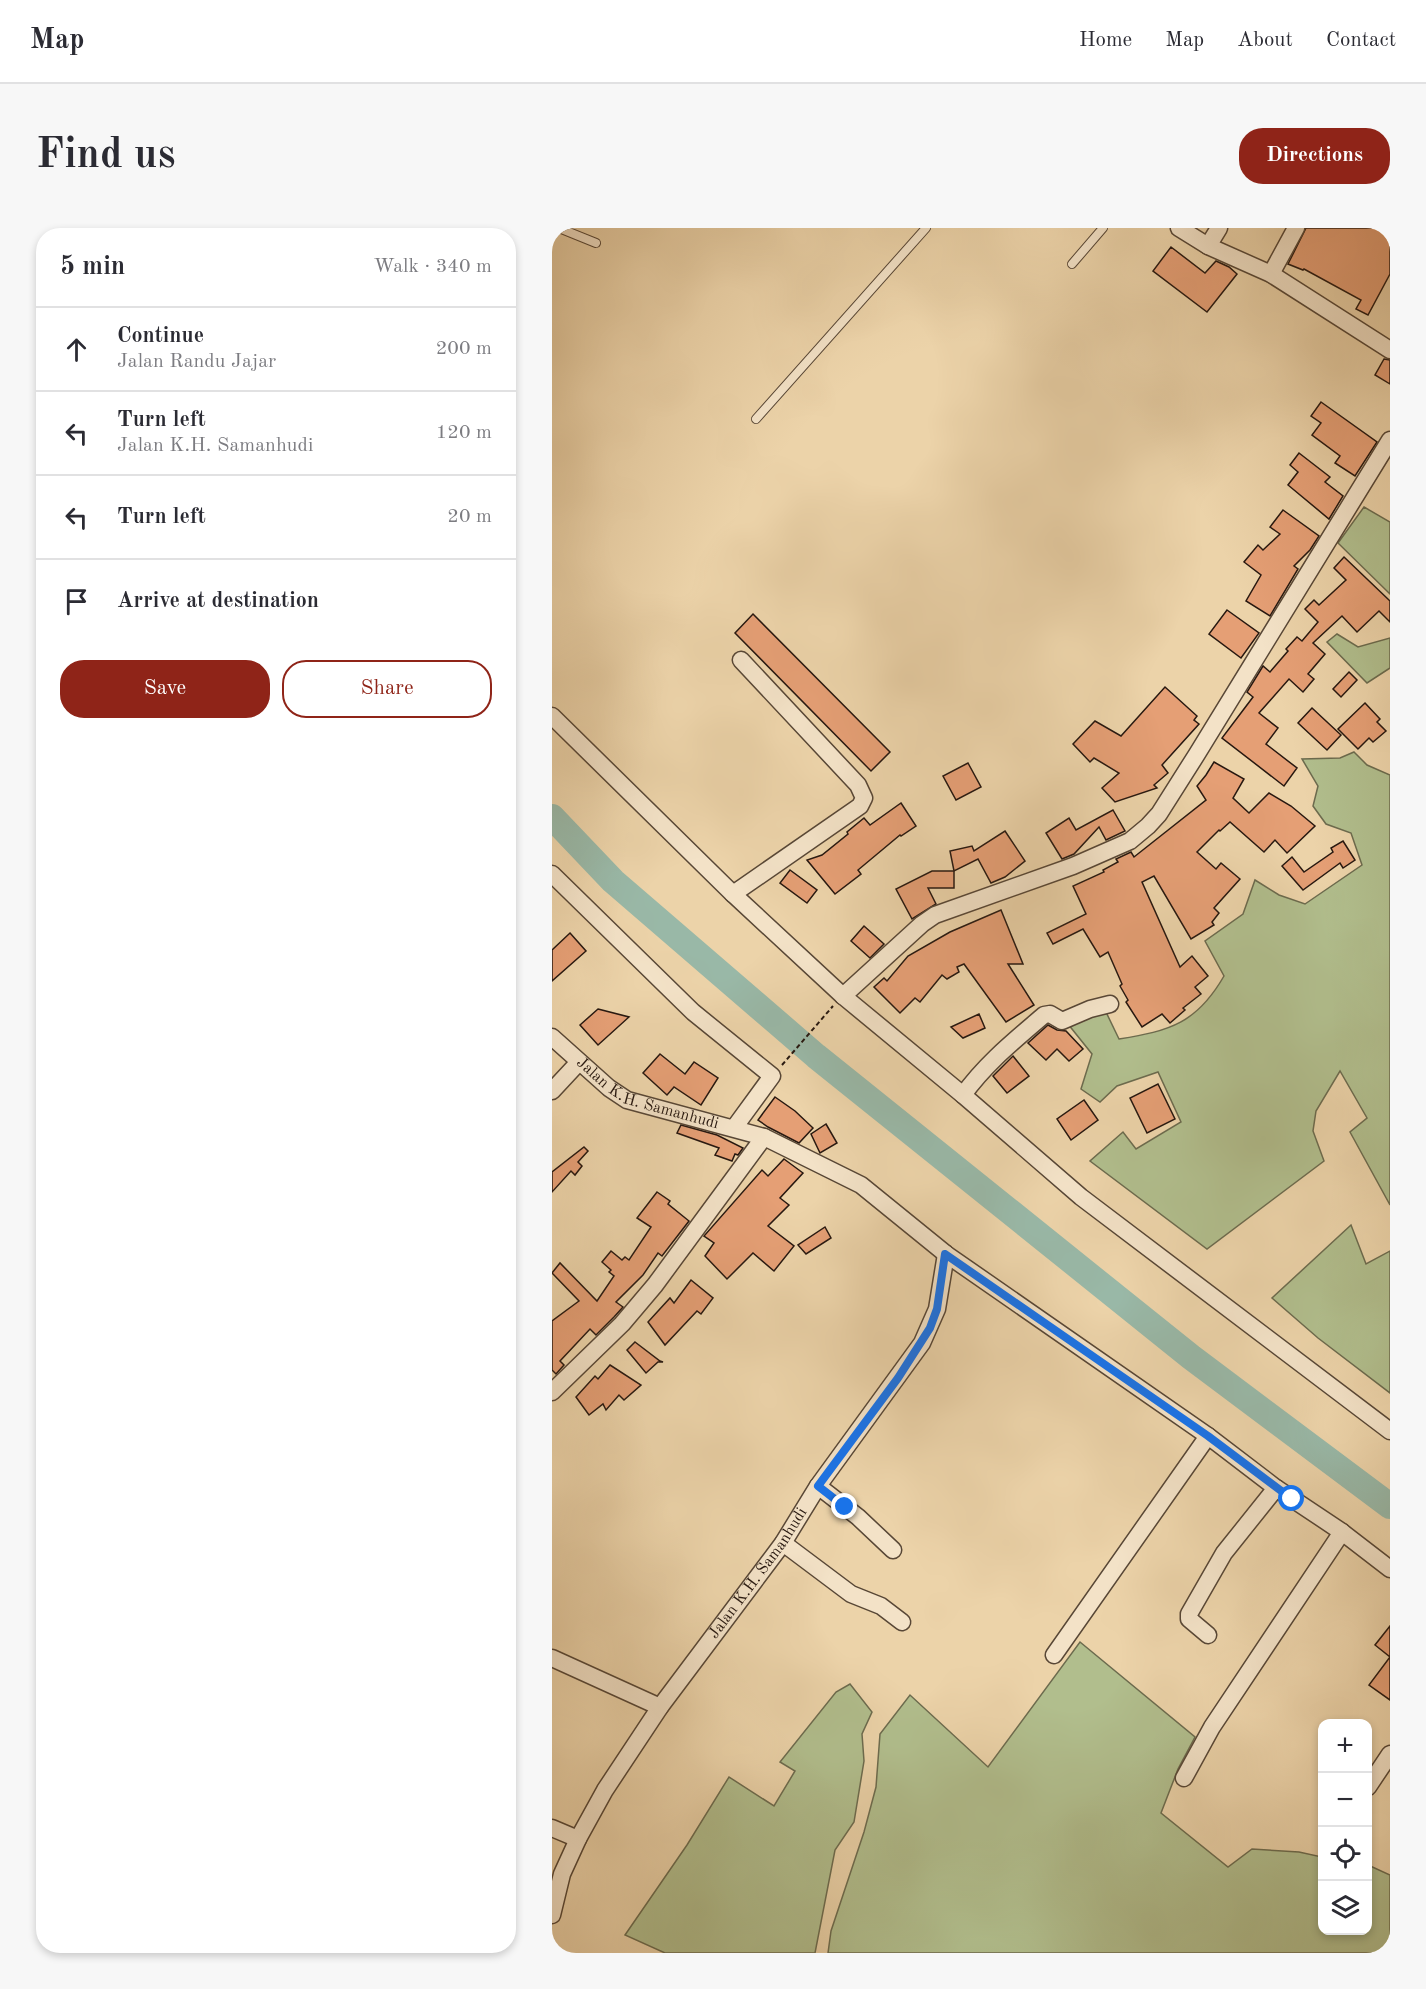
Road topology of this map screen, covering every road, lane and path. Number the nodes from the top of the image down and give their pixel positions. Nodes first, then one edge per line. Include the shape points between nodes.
1 (559, 228) edge
2 (926, 228) edge
3 (1102, 228) edge
4 (1179, 228) edge
5 (1219, 228) edge
6 (1296, 228) edge
7 (596, 243) dead end
8 (1208, 246) junction
9 (1072, 264) dead end
10 (1271, 274) junction
11 (1390, 350) edge
12 (756, 419) dead end
13 (1387, 452) edge
14 (741, 660) dead end
15 (552, 716) edge
16 (552, 874) edge
17 (733, 894) junction
18 (843, 996) junction
19 (1110, 1004) dead end
20 (829, 1011) dead end
21 (552, 1037) edge
22 (579, 1062) junction
23 (777, 1071) dead end
24 (971, 1083) junction
25 (552, 1090) edge
26 (734, 1128) junction
27 (764, 1137) junction
28 (945, 1254) junction
29 (552, 1392) edge
30 (1390, 1431) edge
31 (1201, 1447) junction
32 (818, 1486) junction
33 (1269, 1496) junction
34 (1342, 1532) junction
35 (783, 1543) junction
36 (893, 1550) dead end
37 (1390, 1569) edge
38 (903, 1622) dead end
39 (1208, 1635) dead end
40 (1054, 1655) dead end
41 (552, 1658) edge
42 (660, 1707) junction
43 (1390, 1754) edge
44 (1184, 1778) dead end
45 (1372, 1781) edge
46 (552, 1828) edge
47 (578, 1839) junction
48 (552, 1916) edge

1 - 7 lane
2 - 12 lane
3 - 9 lane
4 - 8 street
5 - 8 street
6 - 10 street
8 - 10 street
10 - 11 street
13 - 18 street via 1148,826 1130,841 1073,866 935,915
14 - 17 street via 858,785 864,798 860,806
15 - 17 street
16 - 26 street via 693,1012 772,1076
17 - 18 street
18 - 24 street
19 - 24 street via 1062,1021 1047,1013 1012,1040
20 - 23 path
21 - 22 street, Jalan K.H. Samanhudi
22 - 25 street
22 - 26 street, Jalan K.H. Samanhudi via 627,1100
24 - 30 street via 1081,1197
26 - 27 street, Jalan K.H. Samanhudi
27 - 28 street, Jalan K.H. Samanhudi via 861,1185
27 - 29 street via 655,1285 622,1324
28 - 31 street
28 - 32 street, Jalan K.H. Samanhudi via 937,1309 926,1335
31 - 33 street
31 - 40 street
32 - 35 street, Jalan K.H. Samanhudi
32 - 36 street
33 - 34 street
33 - 39 street via 1224,1553 1188,1617
34 - 37 street
34 - 44 street via 1212,1727
35 - 38 street via 851,1594 881,1606
35 - 42 street, Jalan K.H. Samanhudi
41 - 42 street
42 - 47 street, Jalan K.H. Samanhudi
43 - 45 street
46 - 47 street
47 - 48 street, Jalan K.H. Samanhudi via 562,1874

